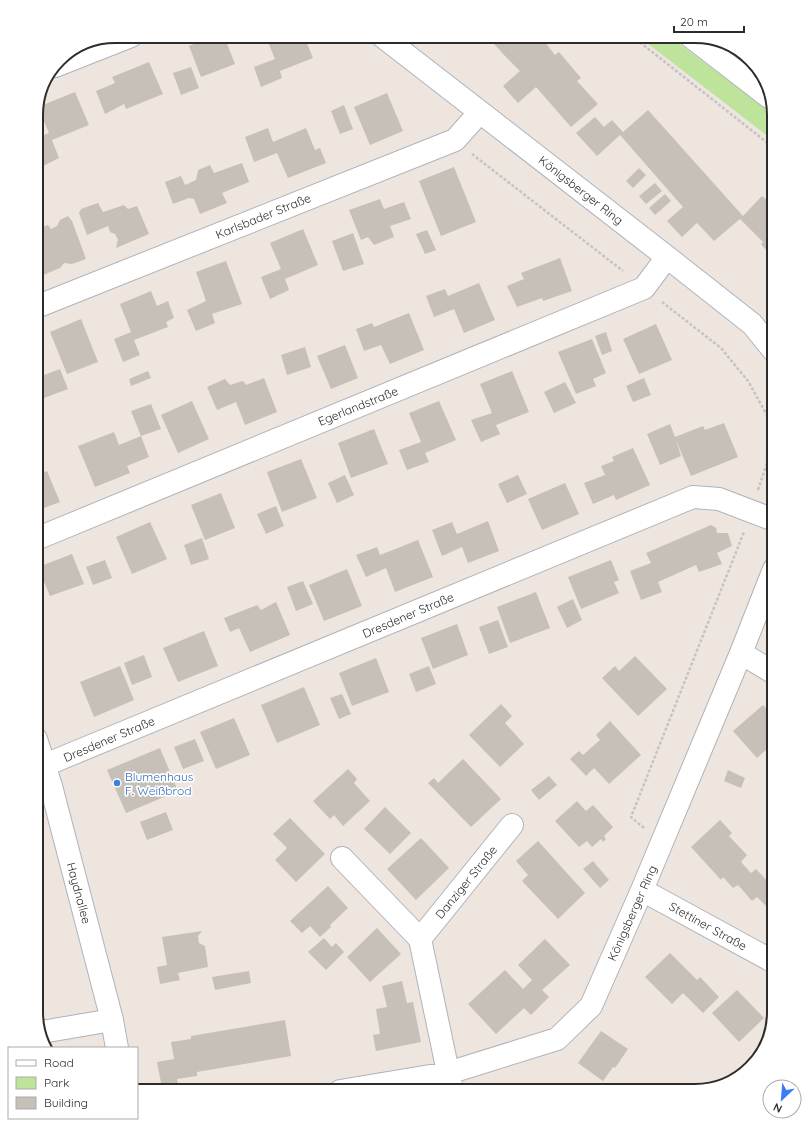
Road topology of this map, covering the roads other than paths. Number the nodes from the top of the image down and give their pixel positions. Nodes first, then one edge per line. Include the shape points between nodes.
1 (113, 43) edge
2 (391, 43) edge
3 (699, 43) edge
4 (68, 61) edge
5 (763, 92) edge
6 (480, 112) junction
7 (667, 257) junction
8 (43, 304) edge
9 (767, 342) edge
10 (767, 517) edge
11 (43, 536) edge
12 (767, 587) edge
13 (741, 653) junction
14 (767, 669) edge
15 (43, 759) edge
16 (45, 765) junction
17 (512, 825) dead end
18 (342, 858) dead end
19 (642, 890) junction
20 (420, 938) junction
21 (767, 958) edge
22 (112, 1020) junction
23 (46, 1031) edge
24 (118, 1047) edge
25 (450, 1082) edge
26 (426, 1084) edge

1 - 4 street
2 - 6 street, Königsberger Ring
3 - 5 street
6 - 7 street, Königsberger Ring
6 - 8 street, Karlsbader Straße via 455,140
7 - 9 street, Königsberger Ring via 752,324
7 - 11 street, Egerlandstraße via 644,288
10 - 16 street, Dresdener Straße via 719,499 693,497
12 - 13 street, Königsberger Ring
13 - 14 street
13 - 19 street, Königsberger Ring
15 - 16 street, Haydnallee
16 - 22 street, Haydnallee
17 - 20 street, Danziger Straße
18 - 20 street
19 - 21 street, Stettiner Straße
19 - 25 street, Königsberger Ring via 591,1006 557,1039
20 - 25 street
22 - 23 street
22 - 24 street, Haydnallee
25 - 26 street, Königsberger Ring

